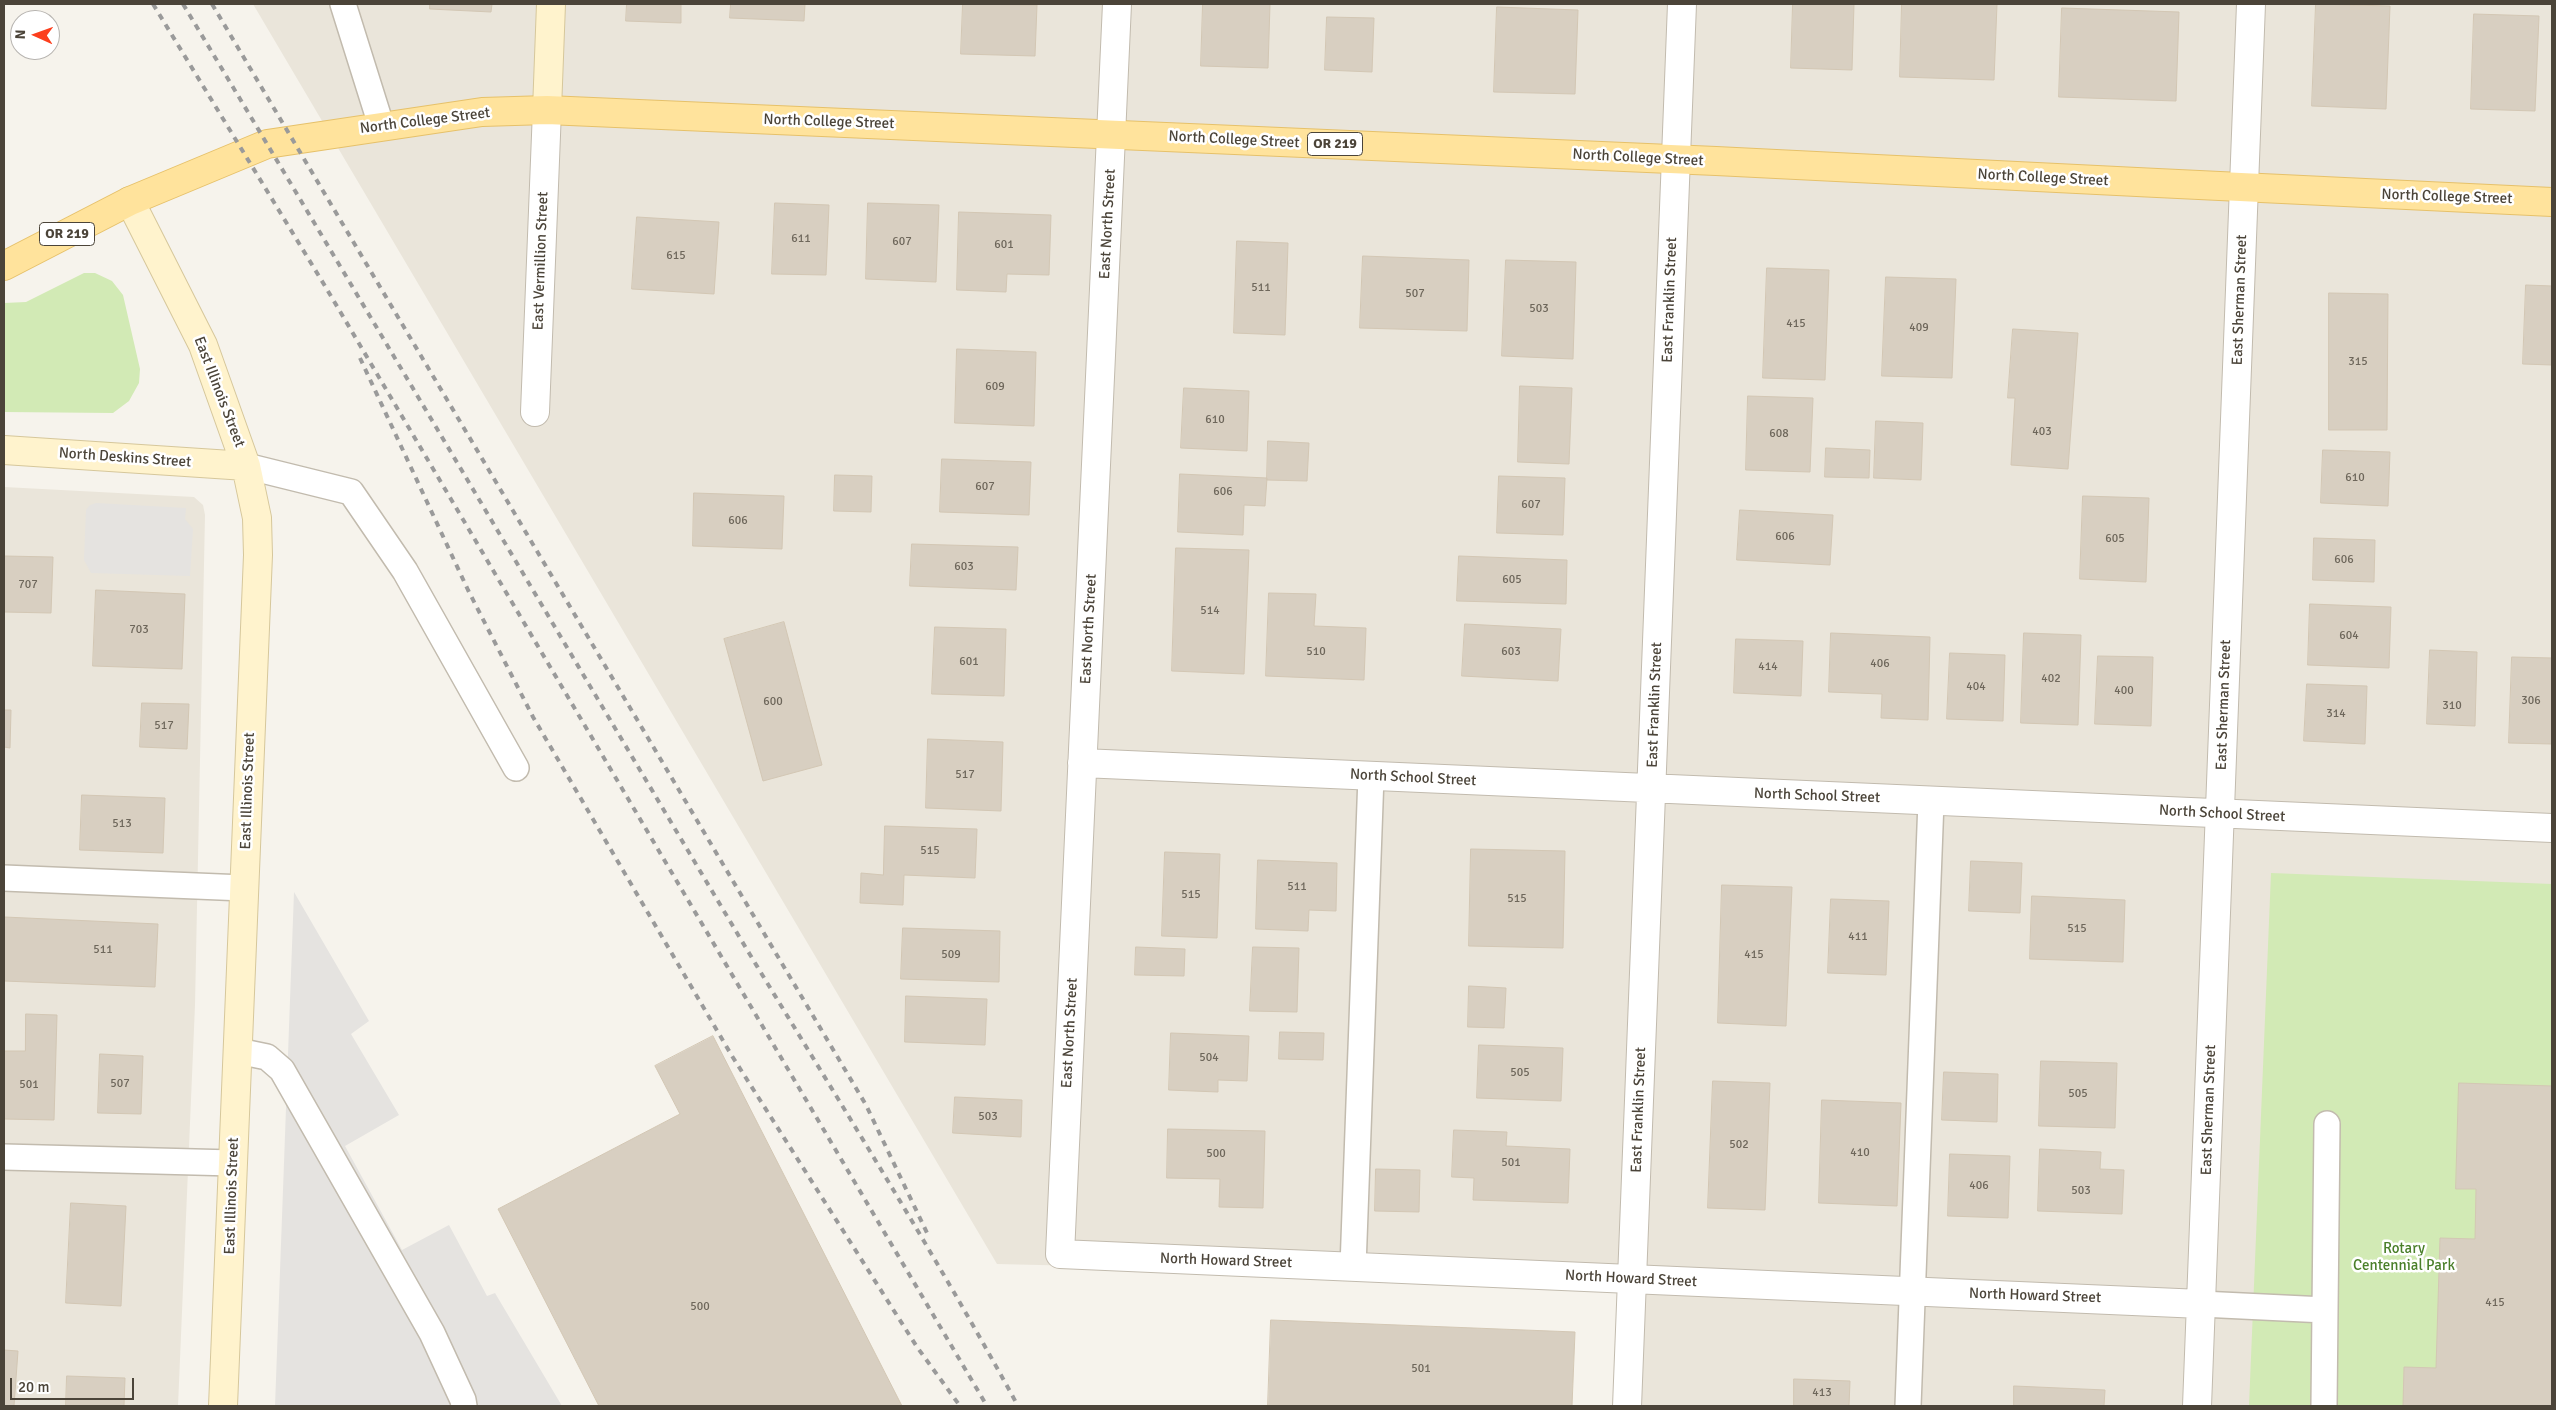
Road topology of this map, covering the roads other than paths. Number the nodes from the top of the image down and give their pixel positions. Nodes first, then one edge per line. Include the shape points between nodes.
1 (343, 4) edge
2 (551, 4) edge
3 (1117, 4) edge
4 (1682, 4) edge
5 (2252, 4) edge
6 (547, 110) junction
7 (381, 126) junction
8 (1112, 134) junction
9 (1676, 160) junction
10 (2244, 189) junction
11 (130, 201) junction
12 (2552, 202) edge
13 (4, 266) edge
14 (535, 412) dead end
15 (4, 450) edge
16 (246, 466) junction
17 (1082, 763) junction
18 (516, 768) dead end
19 (1371, 776) junction
20 (1652, 788) junction
21 (1931, 801) junction
22 (2220, 814) junction
23 (2552, 828) edge
24 (4, 878) edge
25 (244, 888) junction
26 (238, 1051) junction
27 (2327, 1124) dead end
28 (4, 1157) edge
29 (233, 1163) junction
30 (1060, 1254) joint
31 (1353, 1267) junction
32 (1632, 1279) junction
33 (1913, 1291) junction
34 (2201, 1304) junction
35 (2325, 1310) junction
36 (223, 1406) edge
37 (464, 1406) edge
38 (1627, 1406) edge
39 (1908, 1406) edge
40 (2197, 1406) edge
41 (2324, 1406) edge

1 - 7 lane
2 - 6 street
3 - 8 street, East North Street
4 - 9 street, East Franklin Street
5 - 10 street, East Sherman Street
6 - 7 main road, North College Street / OR 219 via 482,112
6 - 8 main road, North College Street / OR 219
6 - 14 street, East Vermillion Street
7 - 11 main road, North College Street / OR 219 via 267,144
8 - 9 main road, North College Street / OR 219
8 - 17 street, East North Street
9 - 10 main road, North College Street / OR 219
9 - 20 street, East Franklin Street
10 - 12 main road, North College Street / OR 219
10 - 22 street, East Sherman Street
11 - 13 main road, North College Street / OR 219
11 - 16 street, East Illinois Street via 203,345
15 - 16 street, North Deskins Street
16 - 18 lane via 351,492 405,571
16 - 25 street, East Illinois Street via 257,518 258,555
17 - 19 street, North School Street
17 - 30 street, East North Street
19 - 20 street, North School Street
19 - 31 lane
20 - 21 street, North School Street
20 - 32 street, East Franklin Street
21 - 22 street, North School Street
21 - 33 lane
22 - 23 street, North School Street
22 - 34 street, East Sherman Street
24 - 25 lane
25 - 26 street, East Illinois Street
26 - 29 street, East Illinois Street
26 - 37 lane via 267,1057 282,1070 432,1333
27 - 35 lane
28 - 29 lane
29 - 36 street, East Illinois Street
30 - 31 street, North Howard Street
31 - 32 street, North Howard Street
32 - 33 street, North Howard Street
32 - 38 street, East Franklin Street
33 - 34 street, North Howard Street
33 - 39 lane
34 - 35 lane
34 - 40 street, East Sherman Street
35 - 41 lane

